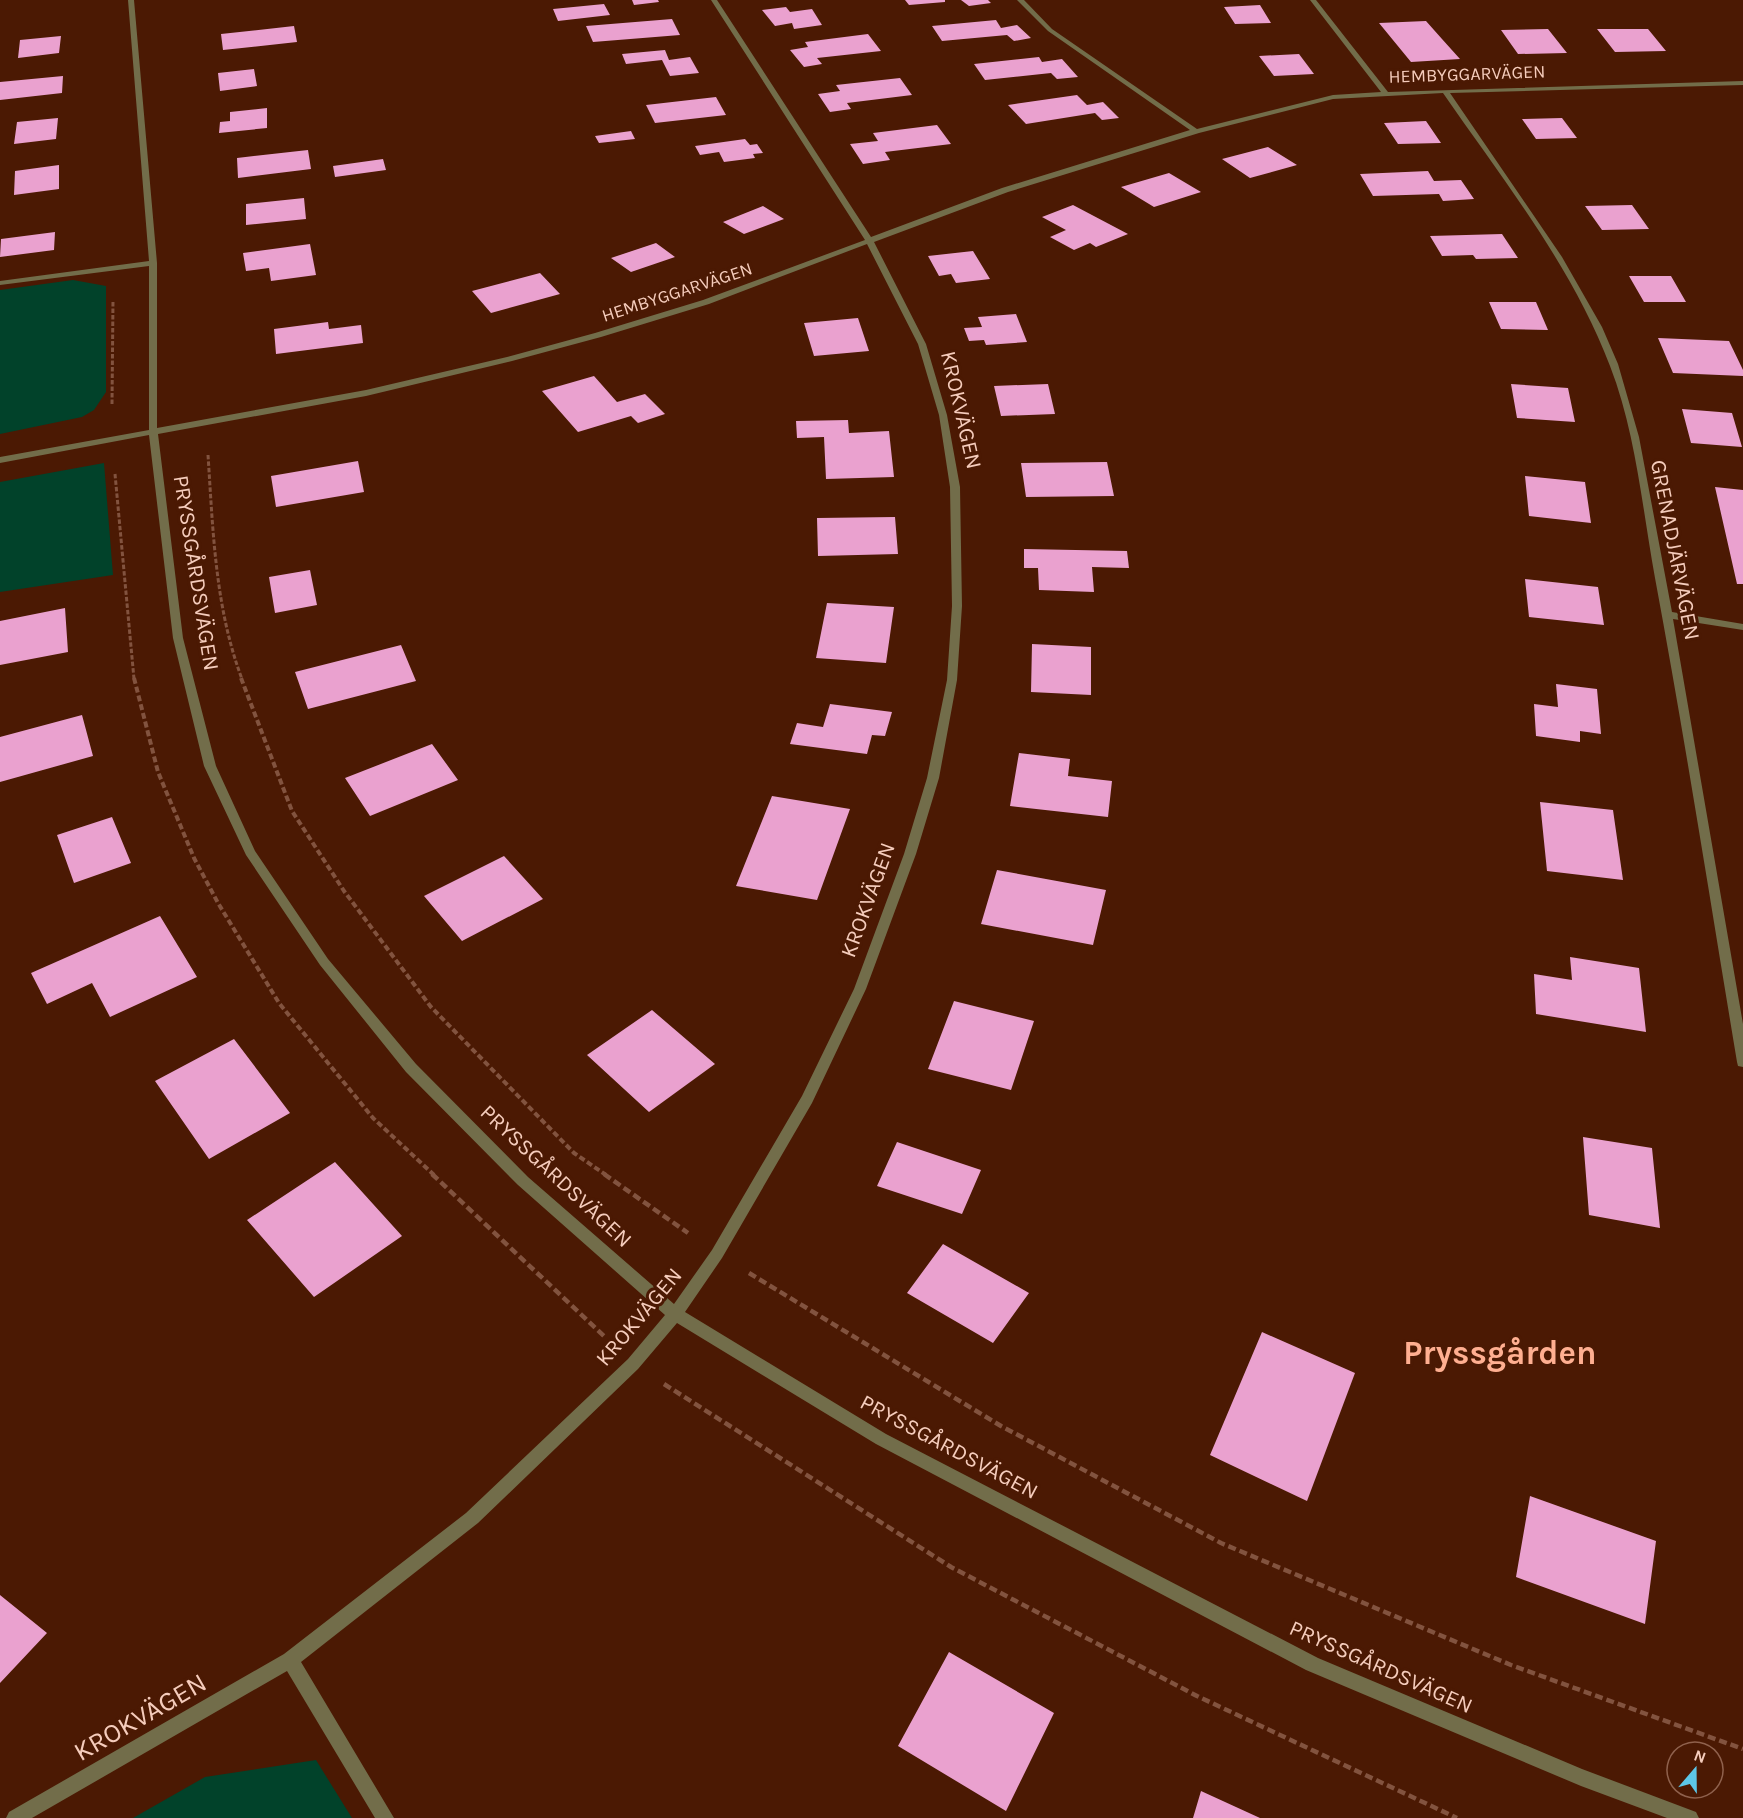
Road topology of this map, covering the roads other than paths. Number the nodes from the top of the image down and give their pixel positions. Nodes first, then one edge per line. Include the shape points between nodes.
1 (131, 0) edge
2 (714, 0) edge
3 (1020, 0) edge
4 (1313, 0) edge
5 (1743, 83) edge
6 (1445, 91) junction
7 (1385, 93) junction
8 (1196, 131) junction
9 (869, 240) junction
10 (153, 263) junction
11 (0, 283) edge
12 (153, 431) junction
13 (0, 460) edge
14 (1668, 615) junction
15 (1743, 627) edge
16 (1743, 1062) edge
17 (675, 1314) junction
18 (290, 1660) junction
19 (15, 1818) edge
20 (386, 1818) edge
21 (1690, 1818) edge

1 - 10 street, PRYSSGÅRDSVÄGEN
2 - 9 street, KROKVÄGEN
3 - 8 street via 1050,30
4 - 7 street
5 - 6 street, HEMBYGGARVÄGEN
6 - 7 street, HEMBYGGARVÄGEN
6 - 14 street, GRENADJÄRVÄGEN via 1556,255 1611,357 1629,414
7 - 8 street, HEMBYGGARVÄGEN via 1333,97
8 - 9 street, HEMBYGGARVÄGEN via 1005,189
9 - 12 street, HEMBYGGARVÄGEN via 706,302 509,359 366,393
9 - 17 street, KROKVÄGEN via 922,344 943,415 956,498 957,606 952,680 933,777 910,854 860,989 807,1099 717,1254
10 - 11 street
10 - 12 street, PRYSSGÅRDSVÄGEN
12 - 13 street, HEMBYGGARVÄGEN
12 - 17 street, PRYSSGÅRDSVÄGEN via 178,638 210,766 250,852 324,962 411,1068 523,1181
14 - 15 street
14 - 16 street, GRENADJÄRVÄGEN
17 - 18 street, KROKVÄGEN via 633,1364 472,1518
17 - 21 street, PRYSSGÅRDSVÄGEN via 881,1439 1312,1664 1581,1777
18 - 19 street, KROKVÄGEN
18 - 20 street

